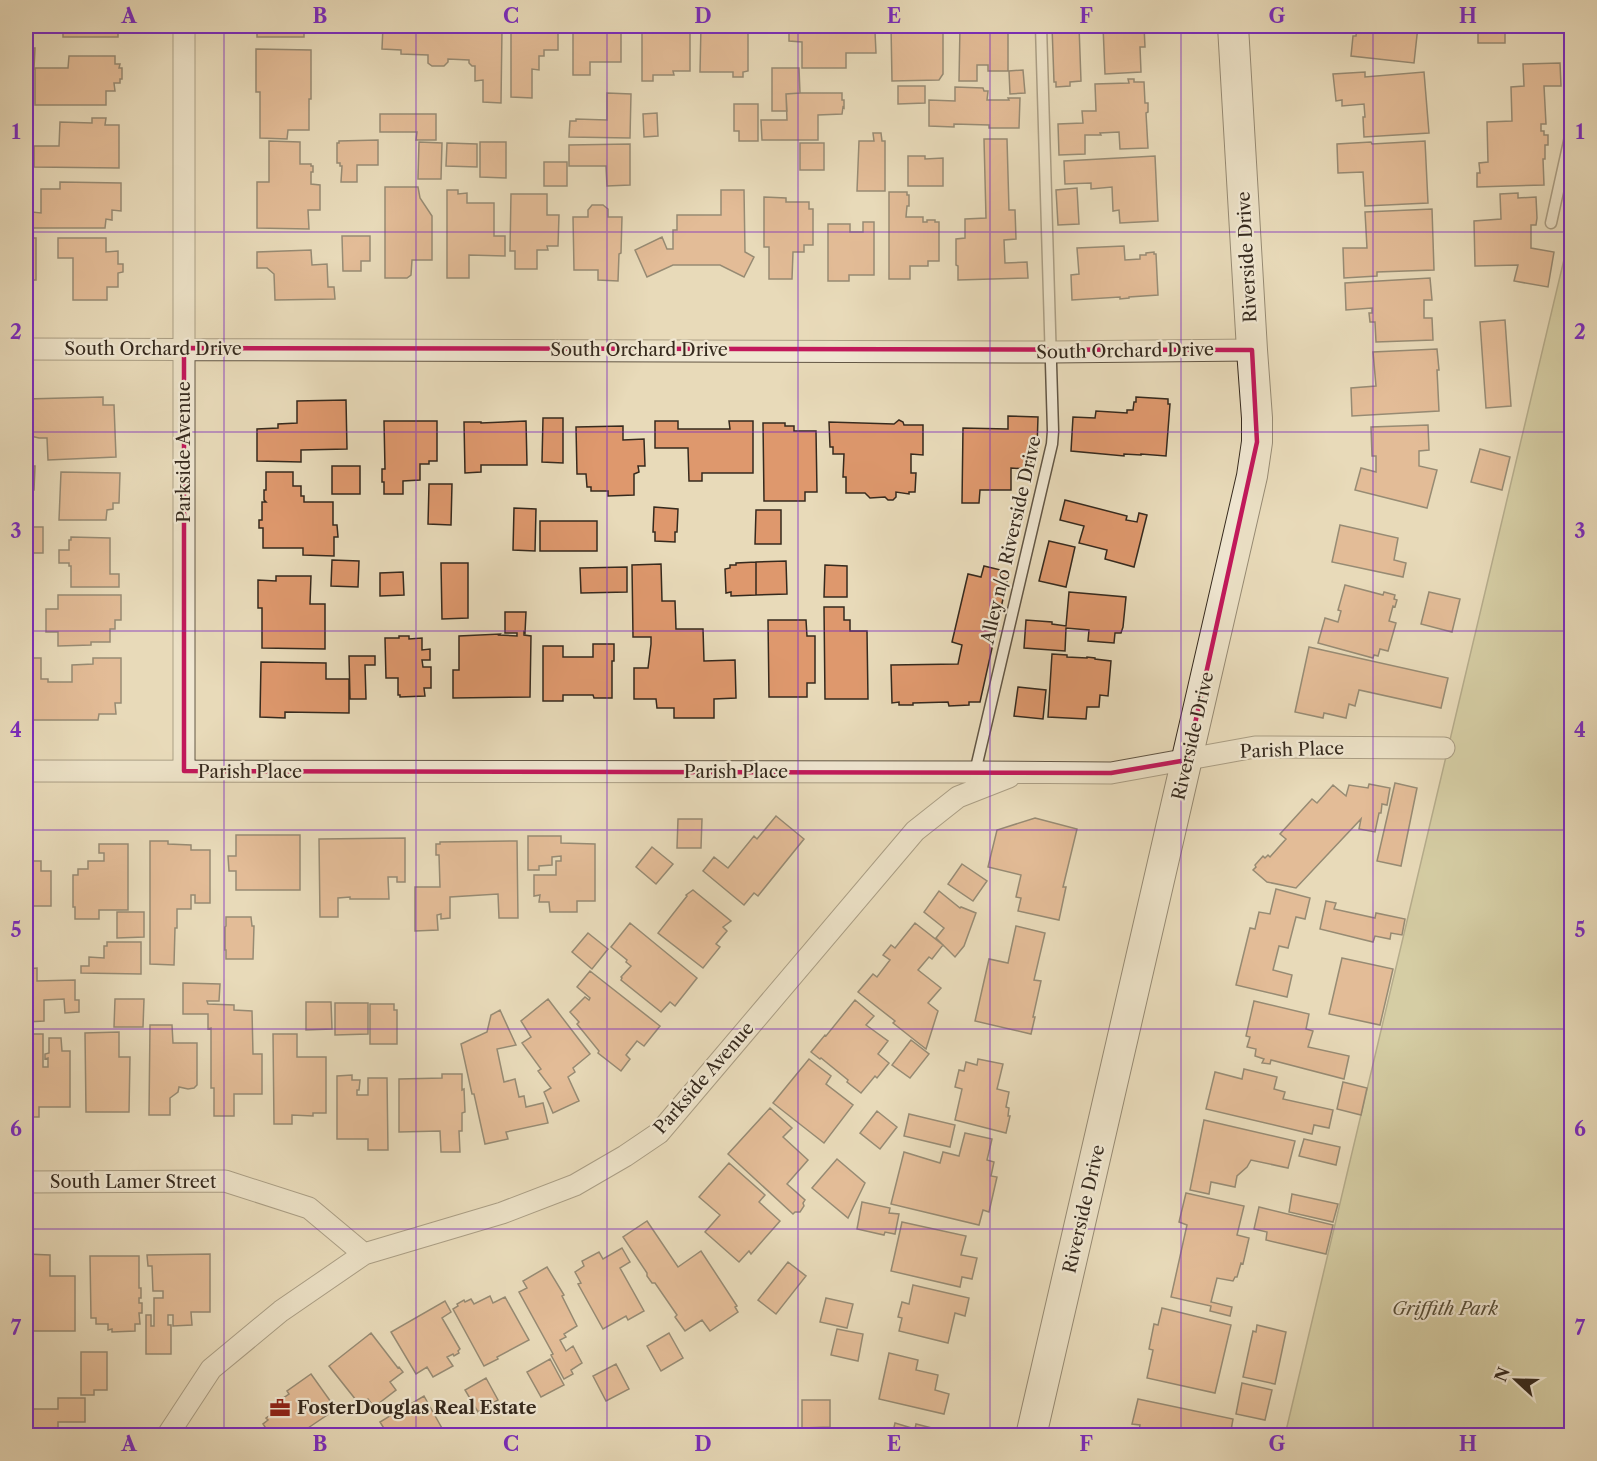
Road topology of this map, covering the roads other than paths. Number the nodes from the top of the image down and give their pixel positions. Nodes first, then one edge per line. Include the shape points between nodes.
1 (184, 26) edge
2 (1041, 26) edge
3 (1233, 26) edge
4 (1572, 128) edge
5 (1551, 223) dead end
6 (26, 348) edge
7 (184, 348) junction
8 (1252, 350) junction
9 (1051, 352) junction
10 (1444, 748) dead end
11 (1187, 760) junction
12 (26, 771) edge
13 (184, 771) junction
14 (975, 772) junction
15 (1021, 772) junction
16 (26, 1182) edge
17 (364, 1254) junction
18 (167, 1436) edge
19 (1031, 1436) edge

1 - 7 street, Parkside Avenue
2 - 9 lane, Alley n/o Riverside Drive
3 - 8 main road, Riverside Drive
4 - 5 lane
6 - 7 street, South Orchard Drive
7 - 9 street, South Orchard Drive
7 - 13 street, Parkside Avenue
8 - 9 street, South Orchard Drive
8 - 11 main road, Riverside Drive via 1257,418 1252,476
9 - 14 lane, Alley n/o Riverside Drive via 1052,444
10 - 11 street, Parish Place via 1255,747
11 - 15 street, Parish Place via 1111,774
11 - 19 main road, Riverside Drive
12 - 13 street, Parish Place
13 - 14 street, Parish Place
14 - 15 street, Parish Place
15 - 17 street, Parkside Avenue via 958,797 915,831 658,1133 575,1185 502,1213
16 - 17 street, South Lamer Street via 225,1180 309,1208
17 - 18 street, Parkside Avenue via 281,1311 211,1369

